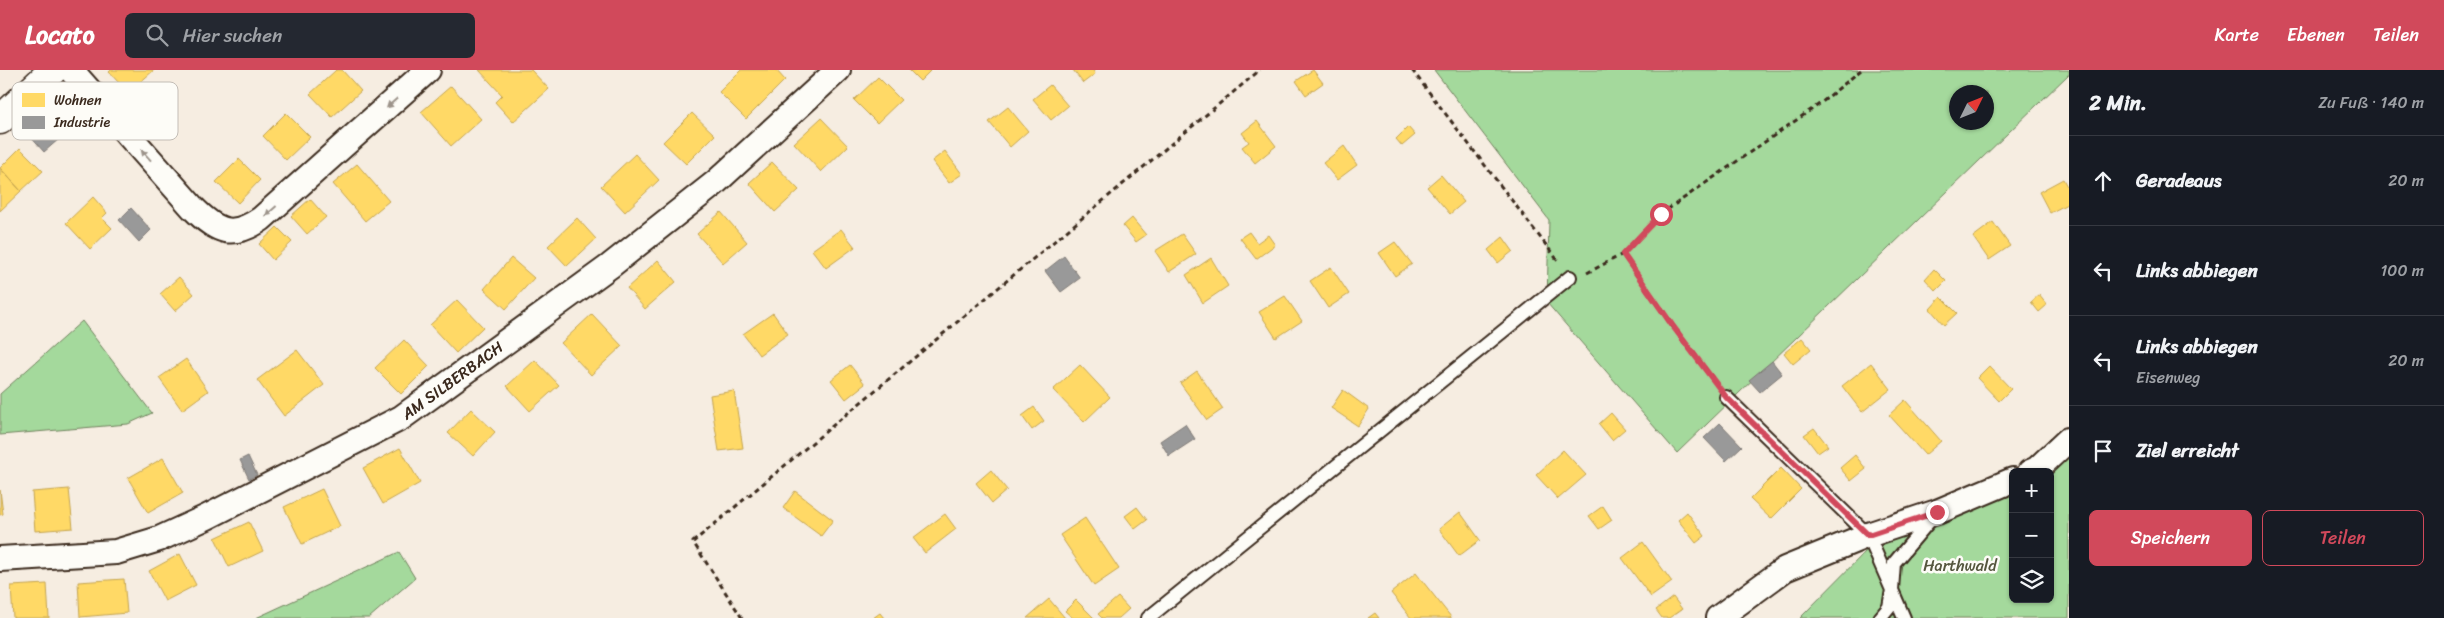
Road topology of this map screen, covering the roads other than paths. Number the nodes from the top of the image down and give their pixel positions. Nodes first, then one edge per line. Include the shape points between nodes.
1 (54, 70) edge
2 (71, 70) edge
3 (428, 70) edge
4 (838, 70) edge
5 (41, 82) edge
6 (82, 82) edge
7 (12, 109) edge
8 (0, 120) edge
9 (133, 140) edge
10 (1570, 277) road end
11 (1726, 397) road end
12 (2068, 439) edge
13 (2038, 468) edge
14 (2009, 482) edge
15 (1937, 512) junction
16 (1868, 535) junction
17 (0, 559) edge
18 (1892, 590) junction
19 (1148, 618) edge
20 (1718, 618) edge
21 (1880, 618) edge
22 (1904, 618) edge

1 - 5 street
6 -> 2 street
3 -> 9 street via 246,230 224,231 203,218
4 - 17 street, AM SILBERBACH via 715,183 610,266 401,418 159,539 116,552
7 - 8 street
10 - 19 lane
11 - 16 lane
12 - 13 street
14 - 15 street
15 - 16 street
15 - 18 lane via 1894,563
16 - 18 lane
16 - 20 street via 1785,569
18 - 21 lane via 1889,607
18 - 22 lane

